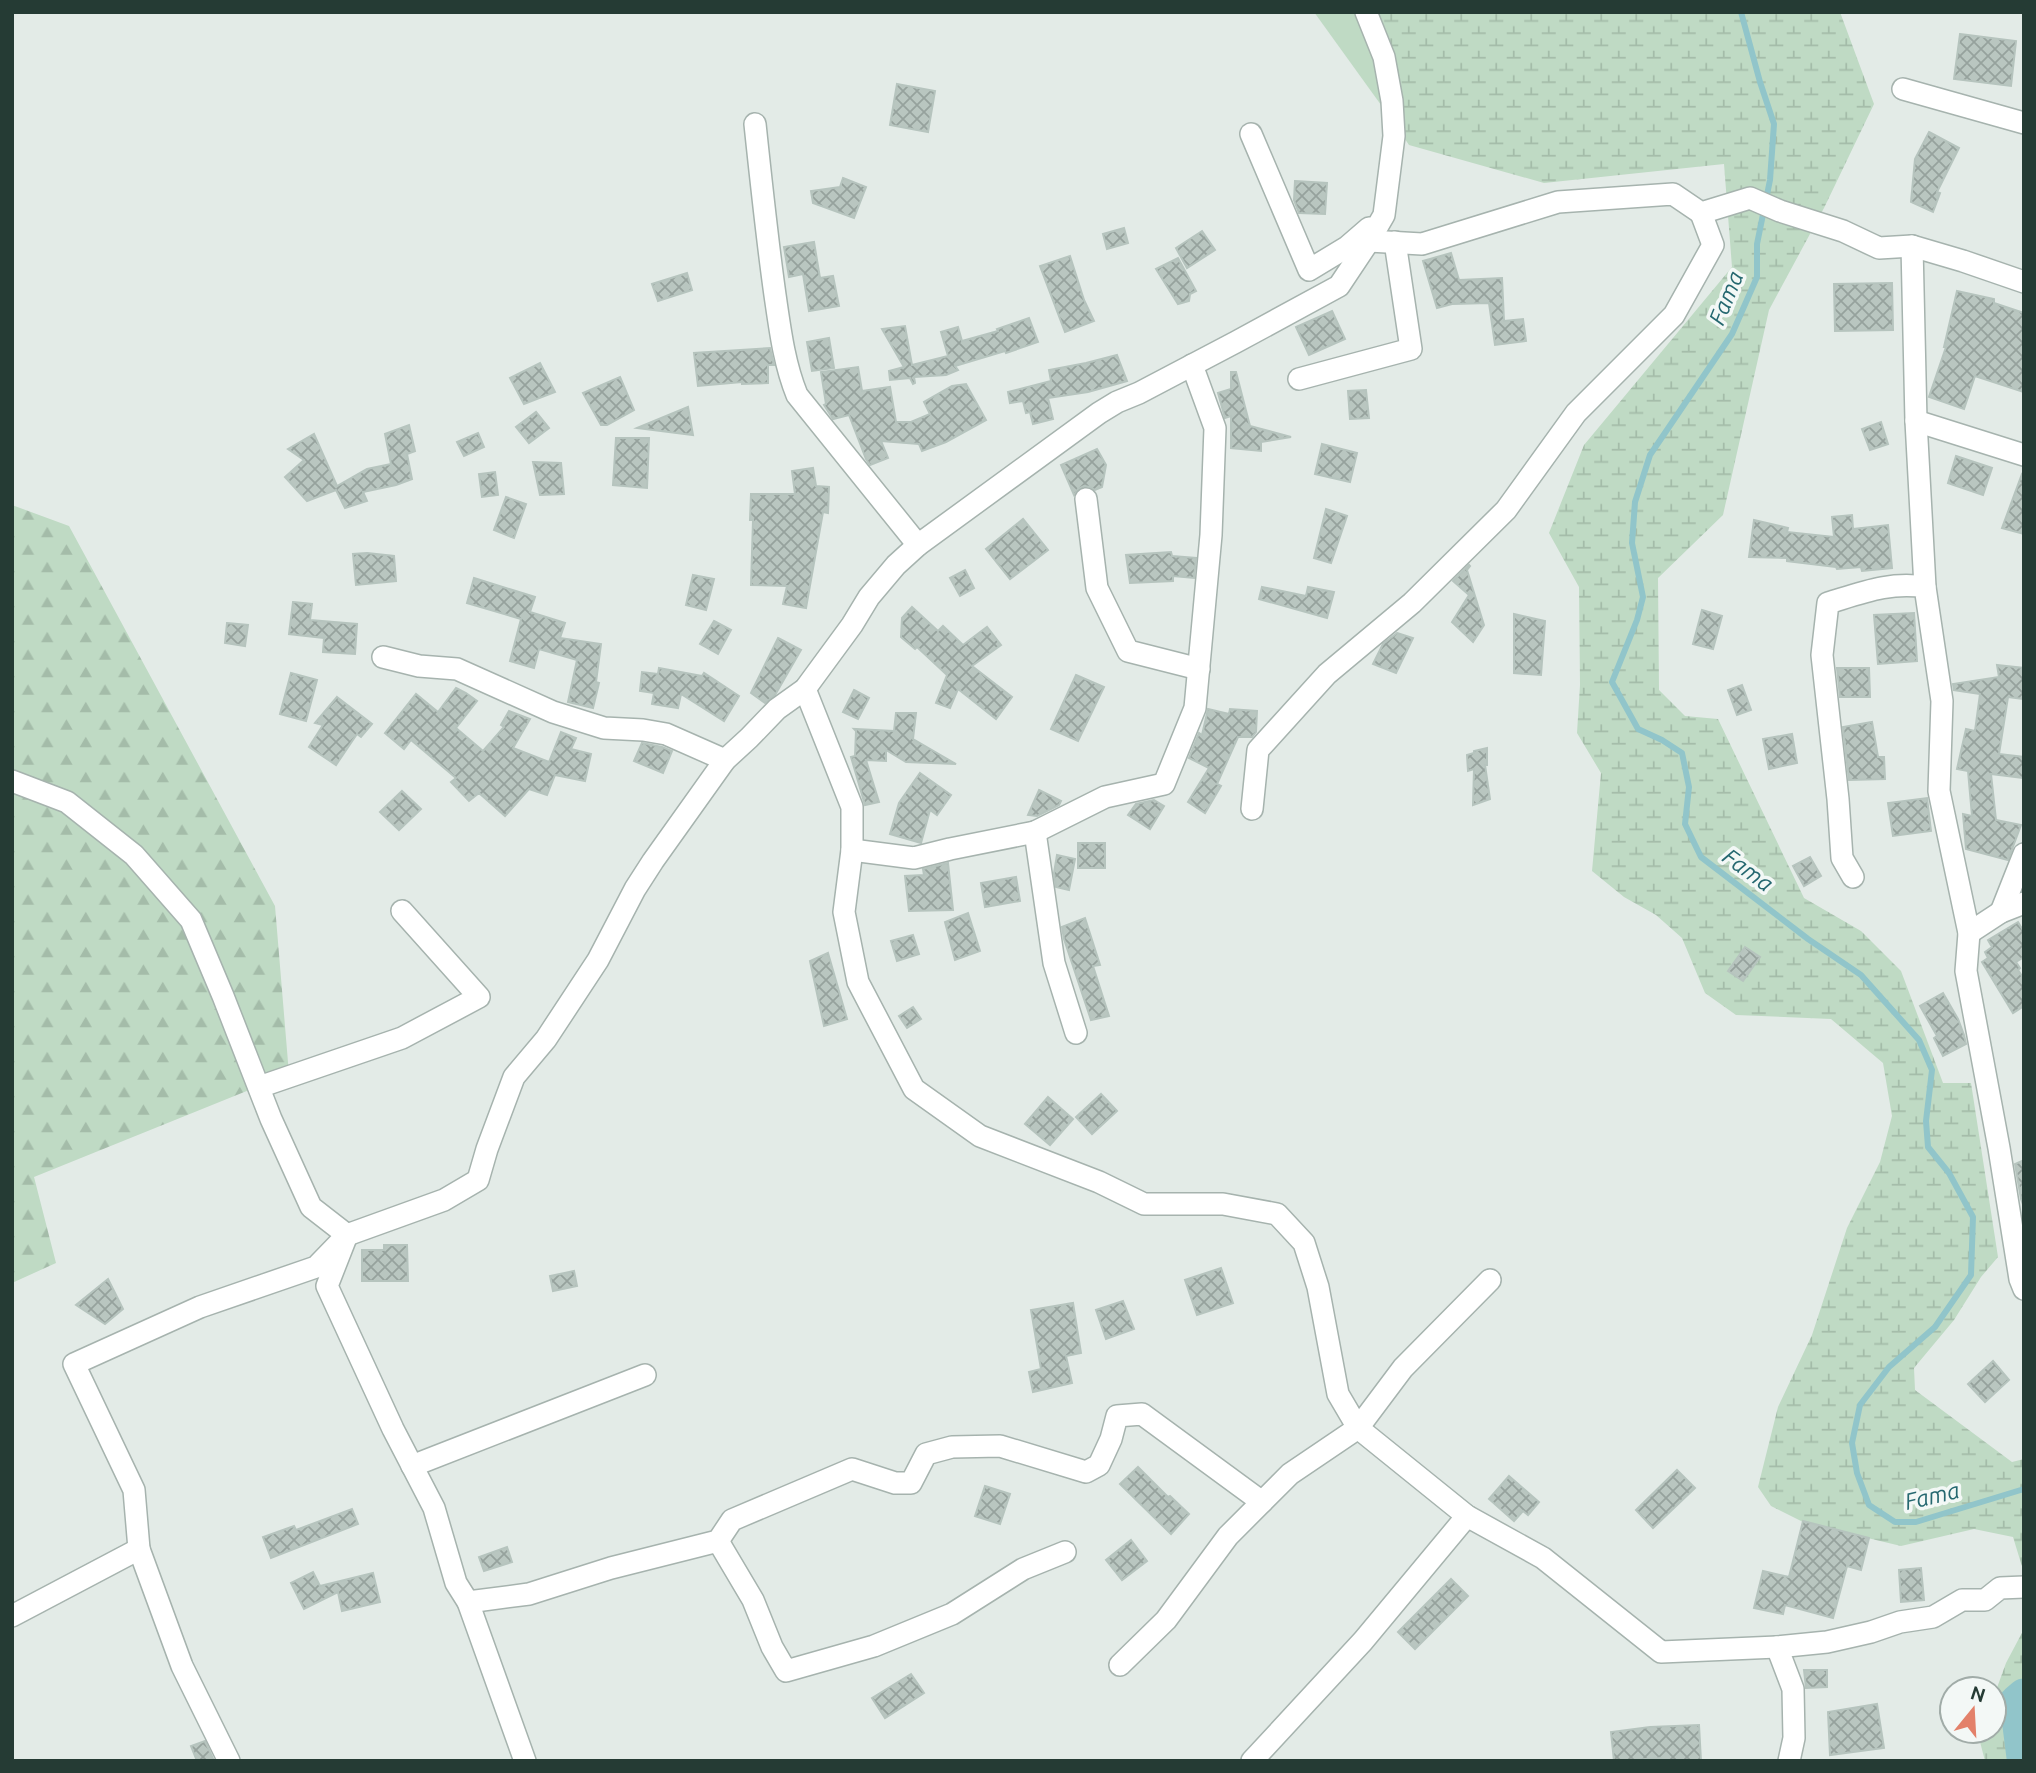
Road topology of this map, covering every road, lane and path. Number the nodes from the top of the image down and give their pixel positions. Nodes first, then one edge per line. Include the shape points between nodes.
1 (1366, 12) edge
2 (1903, 89) dead end
3 (2024, 122) edge
4 (755, 124) dead end
5 (1251, 134) dead end
6 (1701, 213) junction
7 (1384, 215) junction
8 (1369, 241) junction
9 (1395, 242) junction
10 (1912, 246) junction
11 (2024, 282) edge
12 (1192, 365) junction
13 (1299, 379) dead end
14 (1916, 421) junction
15 (2024, 455) edge
16 (1086, 499) dead end
17 (918, 545) junction
18 (1925, 587) junction
19 (383, 657) dead end
20 (1199, 669) junction
21 (805, 689) junction
22 (725, 760) junction
23 (12, 781) edge
24 (1252, 809) dead end
25 (1035, 832) junction
26 (852, 850) junction
27 (2024, 854) edge
28 (1853, 877) dead end
29 (2024, 903) edge
30 (402, 911) dead end
31 (2001, 912) junction
32 (1969, 933) junction
33 (1076, 1033) dead end
34 (259, 1087) junction
35 (347, 1235) junction
36 (1490, 1280) dead end
37 (2024, 1289) edge
38 (645, 1375) dead end
39 (1358, 1428) junction
40 (412, 1466) junction
41 (1262, 1502) junction
42 (1467, 1516) junction
43 (718, 1541) junction
44 (139, 1549) junction
45 (1065, 1552) dead end
46 (2024, 1587) edge
47 (468, 1602) junction
48 (12, 1616) edge
49 (1777, 1647) junction
50 (1120, 1665) dead end
51 (229, 1761) edge
52 (525, 1761) edge
53 (1252, 1761) edge
54 (1789, 1761) edge

1 - 7 street via 1384,57 1392,101 1394,136
2 - 3 street
4 - 17 street via 789,375 797,395
5 - 7 street via 1309,270 1347,247
6 - 9 street via 1673,194 1558,202 1422,244
6 - 10 street via 1750,198 1879,248
6 - 24 street via 1713,246 1674,315 1576,413 1506,510 1412,603 1327,674 1258,750
7 - 8 street
8 - 9 street
8 - 12 street via 1339,286
9 - 13 street via 1411,349
10 - 11 street
10 - 14 street
12 - 17 street via 1099,413
12 - 20 street via 1215,428
14 - 15 street
14 - 18 street
16 - 20 street via 1097,588 1128,651
17 - 21 street via 869,597
18 - 28 street via 1880,587 1828,603 1822,655 1842,858
18 - 32 street via 1942,701 1939,791
19 - 22 street via 457,669 553,712 604,728 666,734
20 - 25 street via 1195,708 1164,784 1105,797
21 - 22 street via 777,709
21 - 26 street via 852,807
22 - 35 street via 635,889 598,960 547,1039 514,1077 478,1180 444,1200
23 - 34 street via 67,802 134,855 191,920
25 - 26 street via 914,858
25 - 33 street via 1054,963
26 - 39 street via 844,912 858,982 914,1089 980,1136 1144,1204 1223,1204 1277,1214 1304,1243 1318,1287 1338,1394
27 - 31 street
29 - 31 street
30 - 34 street via 479,997 402,1038
31 - 32 street
32 - 37 street via 1966,971
34 - 35 street via 311,1208
35 - 40 street via 327,1286
35 - 44 street via 316,1267 200,1307 74,1364 134,1490
36 - 39 street via 1403,1368
38 - 40 street
39 - 41 street via 1290,1474
39 - 42 street
40 - 47 street via 434,1508 456,1583
41 - 43 street via 1142,1414 1117,1416 1100,1465 1086,1472 1000,1446 952,1447 926,1454 911,1483 895,1483 852,1469 732,1520
41 - 50 street via 1228,1536 1166,1620
42 - 49 street via 1543,1558 1661,1652
42 - 53 street via 1363,1641
43 - 45 street via 753,1600 786,1671 874,1646 952,1614 1023,1569
43 - 47 street via 529,1594
44 - 48 street
44 - 51 street via 182,1666
46 - 49 street via 2000,1588 1985,1600 1962,1601 1933,1617 1827,1642
47 - 52 street
49 - 54 street via 1793,1689 1794,1738

